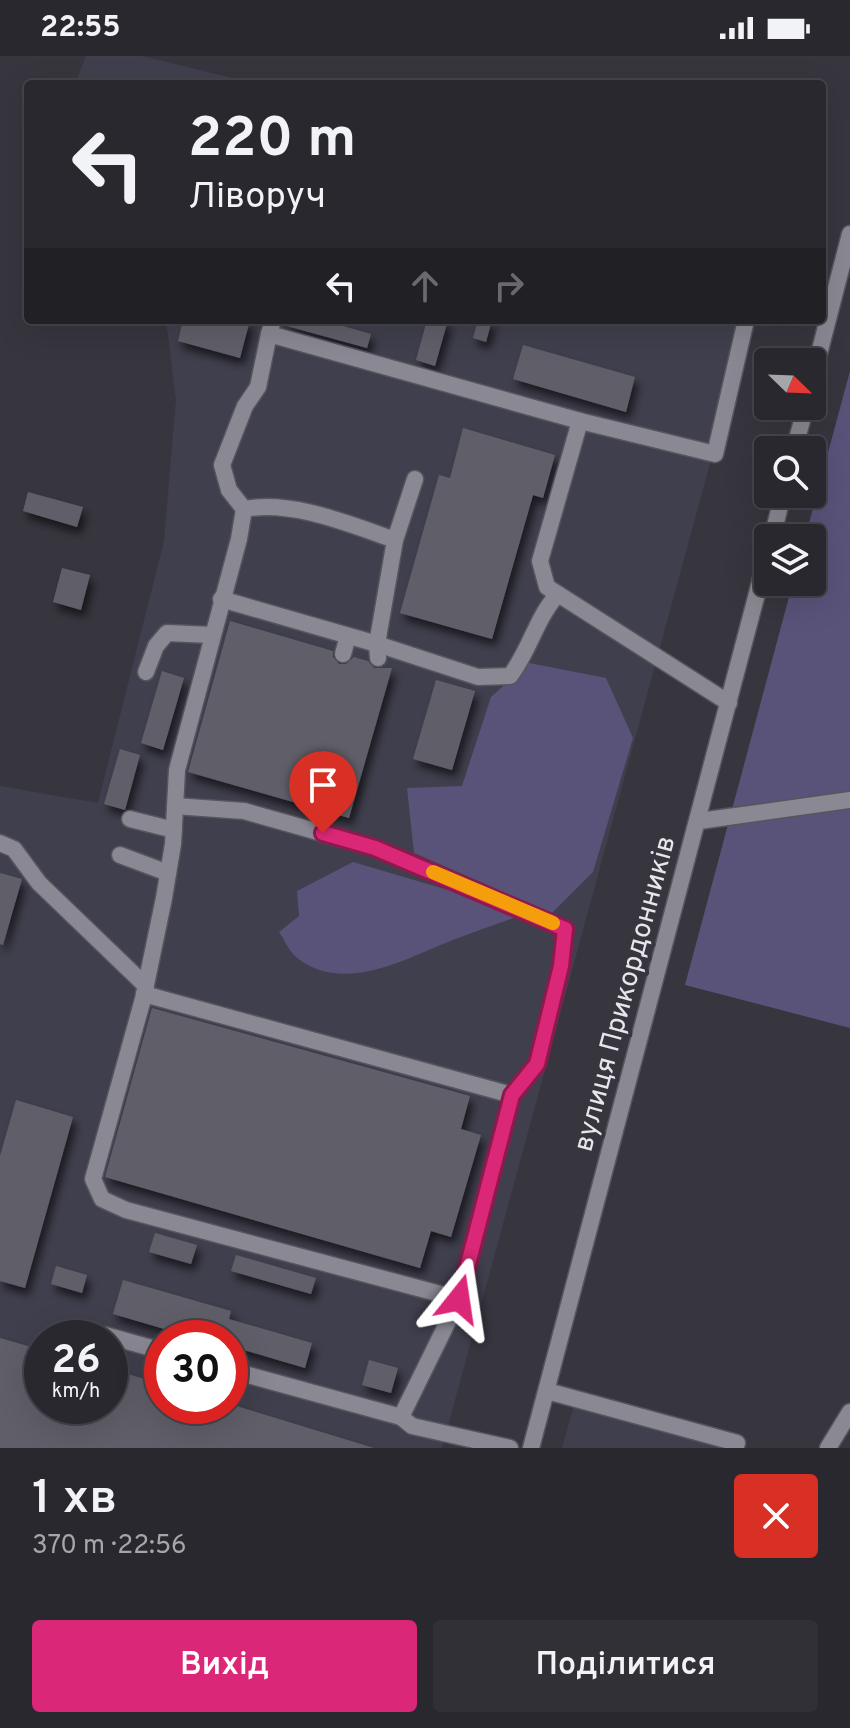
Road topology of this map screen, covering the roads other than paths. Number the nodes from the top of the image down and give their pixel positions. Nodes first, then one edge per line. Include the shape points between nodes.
1 (850, 234) edge
2 (745, 324) edge
3 (271, 327) edge
4 (821, 348) edge
5 (580, 421) junction
6 (415, 479) dead end
7 (244, 509) junction
8 (395, 540) junction
9 (558, 594) junction
10 (757, 596) edge
11 (221, 599) junction
12 (212, 635) junction
13 (348, 636) junction
14 (377, 651) junction
15 (343, 654) dead end
16 (146, 672) dead end
17 (729, 703) junction
18 (850, 800) edge
19 (175, 806) junction
20 (130, 819) dead end
21 (699, 821) junction
22 (174, 830) junction
23 (0, 843) edge
24 (120, 855) dead end
25 (168, 873) junction
26 (145, 990) junction
27 (512, 1095) junction
28 (459, 1299) junction
29 (248, 1375) edge
30 (547, 1391) junction
31 (850, 1412) edge
32 (401, 1417) junction
33 (736, 1446) edge
34 (510, 1448) edge
35 (531, 1448) edge
36 (754, 1448) edge
37 (828, 1448) edge

1 - 4 street
2 - 5 street via 715,454
3 - 5 street
3 - 7 street via 258,387 222,465 229,490
5 - 9 street via 540,561 547,587
6 - 8 street
7 - 8 street via 267,505
7 - 11 street
8 - 14 street
9 - 14 street via 510,676 478,677
9 - 17 street
10 - 17 street, вулиця Прикордонників
11 - 12 street
11 - 13 street via 294,628
12 - 16 street via 167,633
12 - 19 street via 177,770
13 - 14 street
13 - 15 street
17 - 21 street, вулиця Прикордонників
18 - 21 street
19 - 22 street
19 - 27 street via 244,811 375,848 565,929 537,1064
20 - 22 street
21 - 30 street, вулиця Прикордонників
22 - 25 street
23 - 26 street via 14,849 39,883
24 - 25 street
25 - 26 street
26 - 27 street
26 - 28 street via 93,1179 102,1199 126,1210 388,1272
27 - 28 street
28 - 32 street
29 - 32 street
30 - 33 street
30 - 35 street, вулиця Прикордонників
31 - 37 street
32 - 34 street via 412,1426
33 - 36 street

